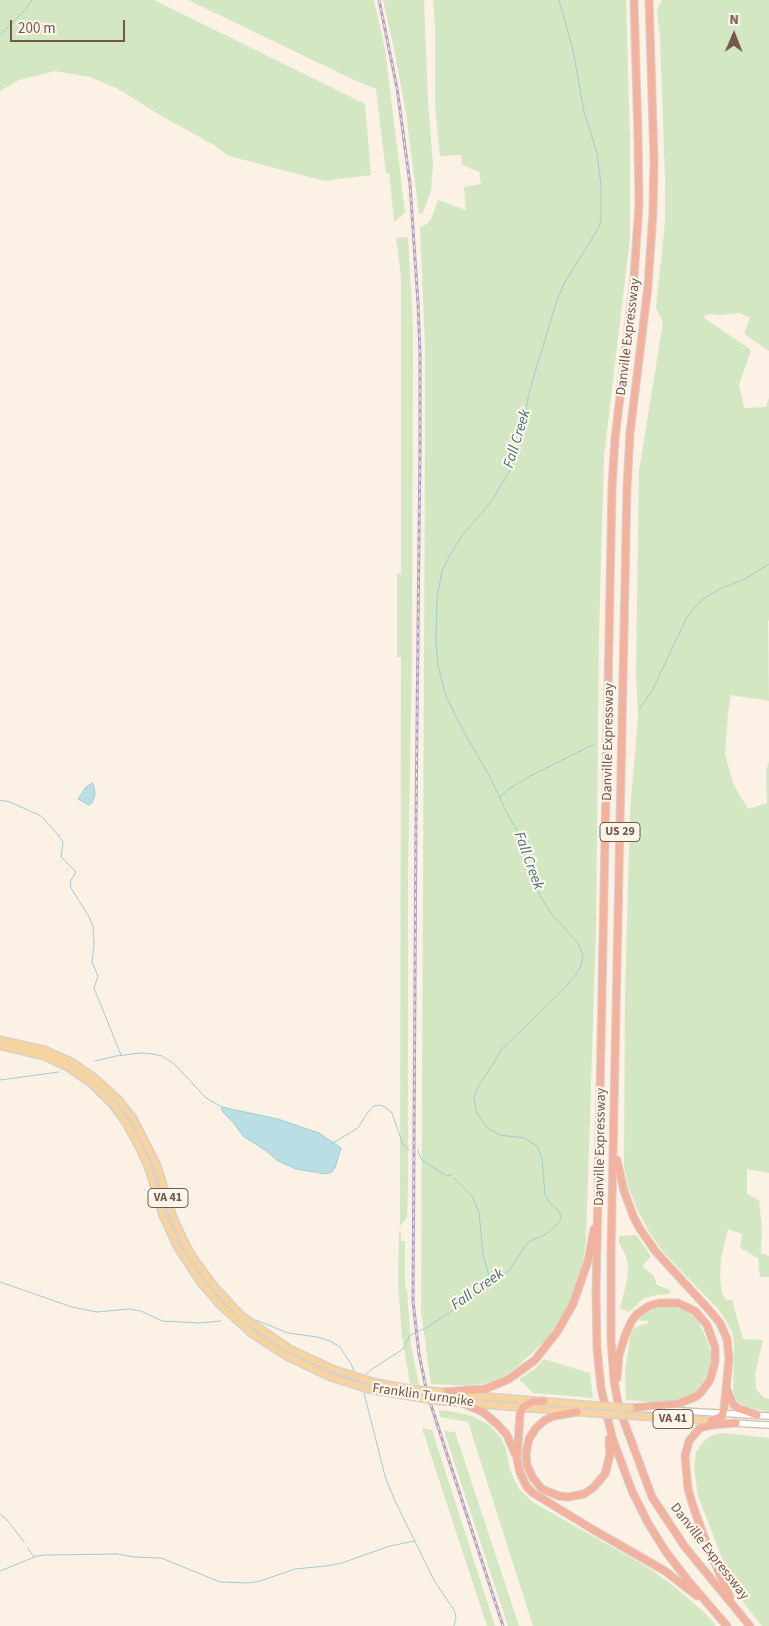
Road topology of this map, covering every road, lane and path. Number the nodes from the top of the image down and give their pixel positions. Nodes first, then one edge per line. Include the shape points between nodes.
1 (634, 0) edge
2 (649, 0) edge
3 (0, 1040) edge
4 (0, 1046) edge
5 (614, 1131) junction
6 (598, 1196) junction
7 (726, 1388) junction
8 (441, 1392) junction
9 (544, 1401) junction
10 (460, 1402) junction
11 (523, 1407) junction
12 (619, 1408) junction
13 (631, 1408) junction
14 (577, 1412) junction
15 (724, 1413) junction
16 (757, 1415) junction
17 (769, 1416) edge
18 (711, 1421) junction
19 (608, 1423) junction
20 (736, 1423) junction
21 (769, 1425) edge
22 (517, 1459) junction
23 (737, 1610) junction
24 (720, 1617) junction
25 (728, 1626) edge
26 (750, 1626) edge

1 - 6 highway, Danville Expressway / US 29 via 639,204 612,479
2 - 5 highway, Danville Expressway / US 29 via 653,212 628,459
3 - 8 main road, Franklin Turnpike / VA 41, bridge via 45,1050 72,1062 113,1094 133,1118 158,1165 174,1217 194,1259 242,1316 290,1349 333,1369 373,1382
4 - 10 main road, Franklin Turnpike / VA 41, bridge via 44,1056 69,1068 92,1084 113,1105 135,1139 149,1169 174,1240 199,1280 220,1305 251,1333 286,1356 330,1377 371,1390
5 - 7 highway via 620,1177 634,1218 656,1252 724,1330 729,1349
5 - 12 highway, Danville Expressway / US 29 via 611,1339
6 - 8 highway via 582,1281 566,1318 546,1347 522,1371 497,1385 472,1391
6 - 19 highway, Danville Expressway / US 29 via 597,1348
7 - 15 highway
7 - 16 highway via 737,1408
8 - 9 main road, Franklin Turnpike / VA 41
9 - 11 highway
9 - 13 main road, Franklin Turnpike / VA 41, bridge
10 - 11 main road, Franklin Turnpike / VA 41
10 - 22 highway via 484,1412 497,1424 507,1435
11 - 14 main road, Franklin Turnpike / VA 41
11 - 22 highway
12 - 13 highway via 618,1368 631,1322 643,1310 659,1303 678,1304 695,1311 707,1325 715,1347 714,1368 707,1386 697,1396 678,1404
12 - 23 highway, Danville Expressway / US 29 via 644,1477 660,1510
13 - 15 main road, Franklin Turnpike / VA 41
14 - 18 main road, Franklin Turnpike / VA 41, bridge
14 - 19 highway via 545,1420 529,1439 526,1453 529,1472 550,1493 575,1497 600,1482 609,1464
15 - 16 main road, Franklin Turnpike / VA 41
15 - 18 highway
16 - 17 main road, Franklin Turnpike / VA 41
18 - 20 main road, Franklin Turnpike / VA 41
19 - 24 highway, Danville Expressway / US 29 via 624,1472 651,1529 676,1566
20 - 21 main road, Franklin Turnpike / VA 41
20 - 23 highway via 700,1428 689,1441 685,1456 693,1506
22 - 24 highway via 523,1481 533,1493 665,1571
23 - 26 highway, Danville Expressway / US 29
24 - 25 highway, Danville Expressway / US 29

